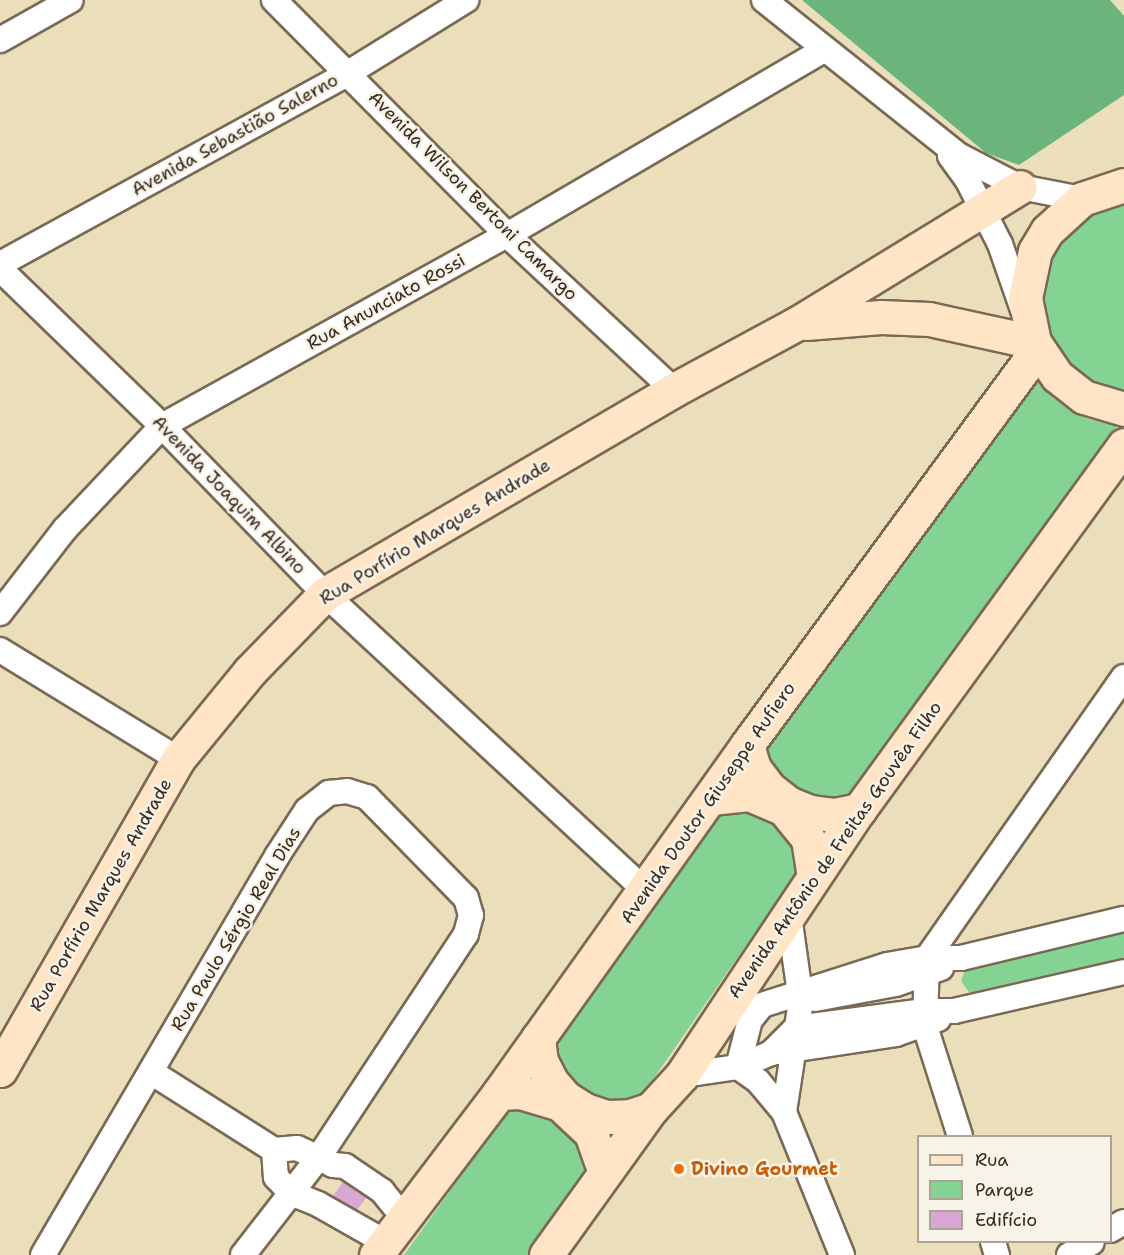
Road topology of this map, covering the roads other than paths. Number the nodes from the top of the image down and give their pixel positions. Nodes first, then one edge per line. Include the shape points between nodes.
1 (71, 0) edge
2 (274, 0) edge
3 (466, 0) edge
4 (764, 0) edge
5 (0, 40) edge
6 (823, 50) junction
7 (350, 72) junction
8 (932, 132) junction
9 (1124, 185) edge
10 (1020, 187) junction
11 (1082, 199) junction
12 (984, 213) junction
13 (507, 235) junction
14 (0, 264) edge
15 (0, 269) edge
16 (798, 324) junction
17 (1033, 337) junction
18 (674, 390) junction
19 (1124, 409) edge
20 (162, 426) junction
21 (1124, 445) edge
22 (325, 594) junction
23 (0, 613) edge
24 (0, 650) edge
25 (1124, 677) edge
26 (747, 745) junction
27 (178, 759) junction
28 (711, 798) junction
29 (859, 810) junction
30 (814, 876) junction
31 (646, 891) junction
32 (789, 916) junction
33 (1124, 919) edge
34 (1124, 972) edge
35 (925, 992) junction
36 (795, 997) junction
37 (538, 1038) junction
38 (787, 1044) junction
39 (5, 1050) edge
40 (738, 1067) junction
41 (151, 1072) junction
42 (682, 1075) junction
43 (499, 1093) junction
44 (651, 1109) junction
45 (784, 1112) junction
46 (960, 1135) edge
47 (274, 1150) junction
48 (326, 1161) junction
49 (605, 1173) junction
50 (291, 1193) junction
51 (401, 1209) junction
52 (1090, 1243) edge
53 (381, 1249) edge
54 (43, 1255) edge
55 (243, 1255) edge
56 (546, 1255) edge
57 (842, 1255) edge
58 (1069, 1255) edge

1 - 5 street
2 - 7 street, Avenida Wilson Bertoni Camargo
3 - 7 street, Avenida Sebastião Salerno
4 - 6 street
6 - 8 street
6 - 13 street, Rua Anunciato Rossi
7 - 13 street, Avenida Wilson Bertoni Camargo
7 - 14 street, Avenida Sebastião Salerno
8 - 10 street via 958,156
8 - 12 street via 967,179
9 - 11 street
10 - 11 street
10 - 12 street, Rua Porfírio Marques Andrade
11 - 17 street via 1052,225 1035,251 1028,274
12 - 16 street, Rua Porfírio Marques Andrade
12 - 17 street via 1000,244
13 - 18 street, Avenida Wilson Bertoni Camargo
13 - 20 street, Rua Anunciato Rossi
15 - 20 street, Avenida Joaquim Albino
16 - 17 street, Rua Porfírio Marques Andrade via 881,317 929,320
16 - 18 street, Rua Porfírio Marques Andrade
17 - 19 street via 1057,376 1084,397
17 - 26 street, Avenida Doutor Giuseppe Aufiero
18 - 22 street, Rua Porfírio Marques Andrade
20 - 22 street, Avenida Joaquim Albino
20 - 23 street, Rua Anunciato Rossi via 65,529
21 - 29 street, Avenida Antônio de Freitas Gouvêa Filho
22 - 27 street, Rua Porfírio Marques Andrade via 250,671
22 - 31 street, Avenida Joaquim Albino
24 - 27 street
25 - 35 street
26 - 28 street, Avenida Doutor Giuseppe Aufiero
26 - 29 street via 754,768 768,788 788,803 819,813
27 - 39 street, Rua Porfírio Marques Andrade
28 - 30 street via 749,794 784,809 808,839
28 - 31 street, Avenida Doutor Giuseppe Aufiero
29 - 30 street, Avenida Antônio de Freitas Gouvêa Filho
30 - 32 street, Avenida Antônio de Freitas Gouvêa Filho
31 - 37 street, Avenida Doutor Giuseppe Aufiero
32 - 36 street
32 - 42 street, Avenida Antônio de Freitas Gouvêa Filho
33 - 35 street via 962,958
34 - 35 street via 954,1011
35 - 36 street via 887,965
35 - 38 street
35 - 46 street
36 - 38 street
36 - 40 street via 762,1005 750,1020
37 - 43 street, Avenida Doutor Giuseppe Aufiero
37 - 44 street via 541,1061 551,1081 566,1098 585,1110 607,1117
38 - 40 street
38 - 45 street
40 - 42 street
40 - 45 street via 758,1081
41 - 47 street
41 - 48 street, Rua Paulo Sérgio Real Dias via 307,810 329,793 347,791 367,797 466,897 471,915 466,934
41 - 54 street, Rua Paulo Sérgio Real Dias
42 - 44 street, Avenida Antônio de Freitas Gouvêa Filho
43 - 49 street via 520,1092 560,1104 591,1134
43 - 51 street, Avenida Doutor Giuseppe Aufiero
44 - 49 street, Avenida Antônio de Freitas Gouvêa Filho
45 - 57 street
47 - 48 street via 297,1148
47 - 50 street via 276,1177
48 - 50 street, Rua Paulo Sérgio Real Dias
48 - 51 street via 379,1203
49 - 56 street, Avenida Antônio de Freitas Gouvêa Filho
50 - 53 street via 318,1204
50 - 55 street, Rua Paulo Sérgio Real Dias
51 - 53 street, Avenida Doutor Giuseppe Aufiero
52 - 58 street

